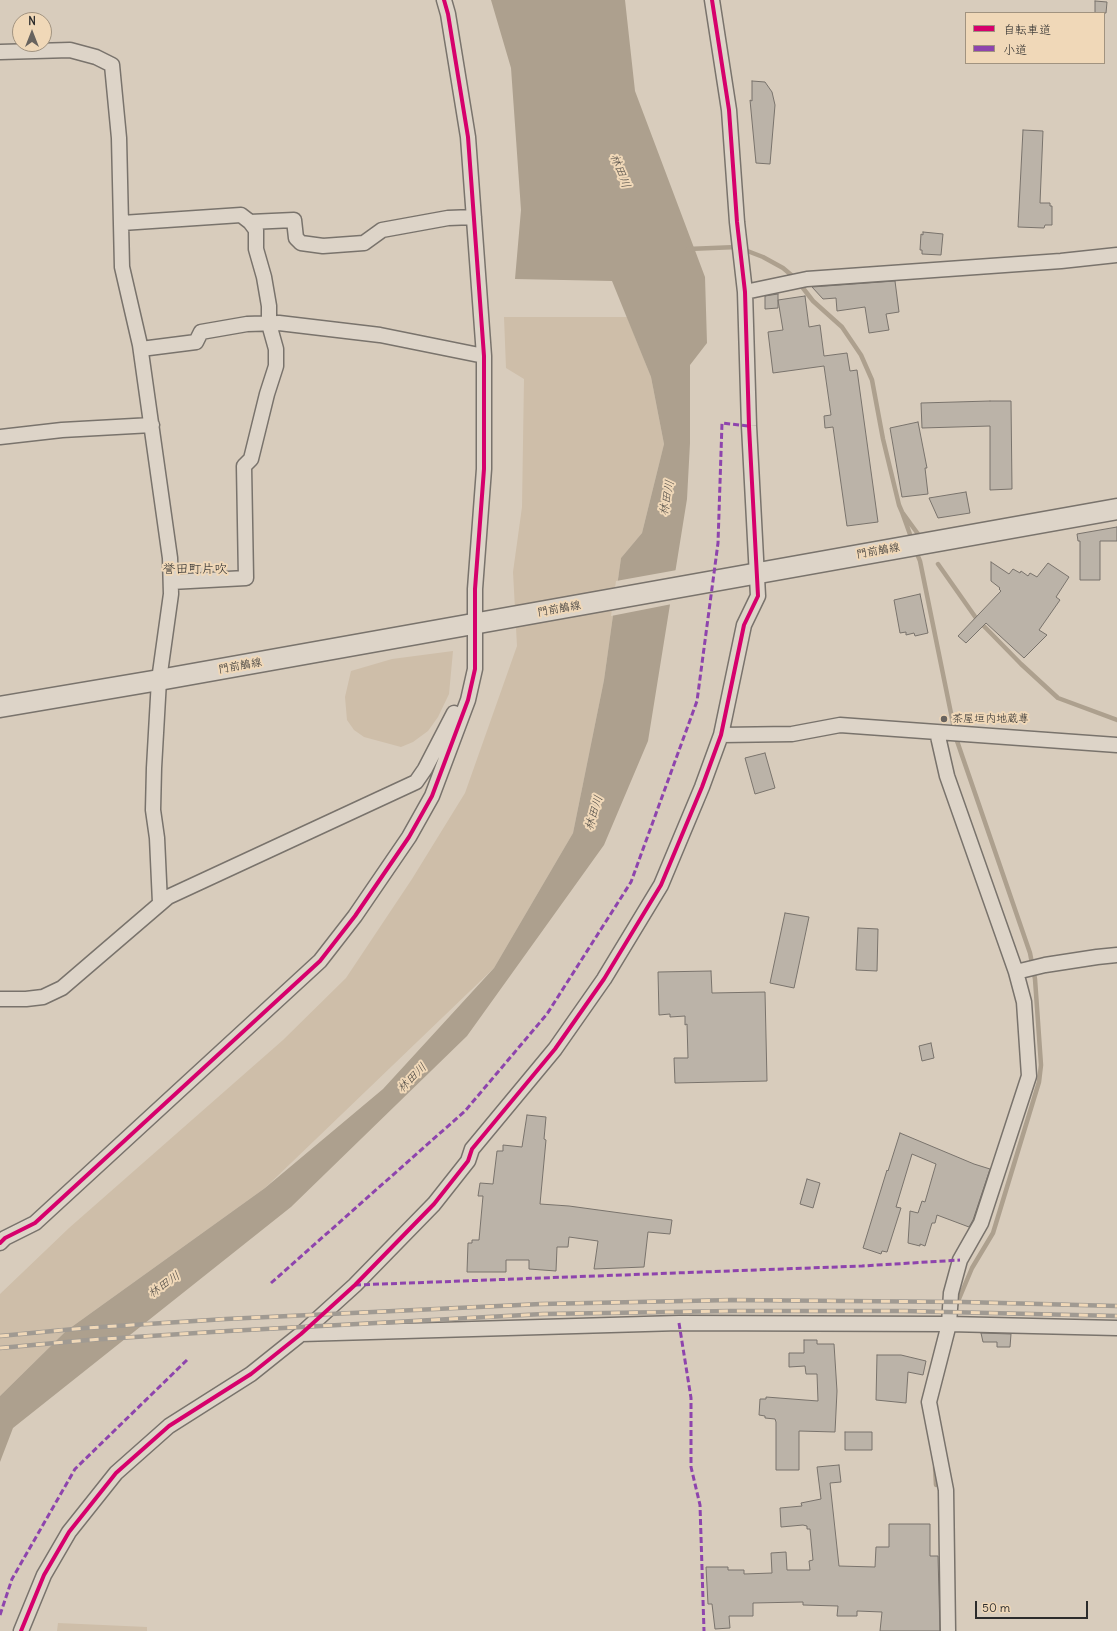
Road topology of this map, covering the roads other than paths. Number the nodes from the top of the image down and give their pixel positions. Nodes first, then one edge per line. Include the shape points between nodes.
1 (444, 0) edge
2 (712, 0) edge
3 (0, 52) edge
4 (474, 217) junction
5 (250, 222) junction
6 (122, 223) junction
7 (1117, 255) edge
8 (744, 292) junction
9 (269, 324) junction
10 (141, 349) junction
11 (484, 356) junction
12 (152, 424) junction
13 (0, 436) edge
14 (1117, 509) edge
15 (753, 573) junction
16 (171, 582) junction
17 (481, 623) junction
18 (159, 680) junction
19 (468, 700) junction
20 (0, 707) edge
21 (937, 732) junction
22 (720, 735) junction
23 (1117, 745) edge
24 (160, 903) junction
25 (1117, 955) edge
26 (1016, 972) junction
27 (0, 999) edge
28 (0, 1243) edge
29 (949, 1324) junction
30 (1117, 1328) edge
31 (301, 1334) junction
32 (22, 1631) edge
33 (948, 1631) edge

1 - 4 street via 468,137
2 - 8 street via 729,110
3 - 6 street via 70,50 96,56 112,65 119,138
4 - 5 street via 448,218 382,230 364,243 323,246 301,243 296,238 294,220
4 - 11 street
5 - 6 street via 241,215
5 - 9 street via 256,230 256,249 264,277
6 - 10 street via 122,267
7 - 8 street via 807,279
8 - 15 street
9 - 10 street via 247,324 201,332 196,342
9 - 11 street via 380,335
9 - 16 street via 276,349 276,366 251,459 244,466 246,578
10 - 12 street
11 - 17 street via 484,469 475,590
12 - 13 street
12 - 16 street
14 - 15 main road, 門前鵤線
15 - 17 main road, 門前鵤線
15 - 22 street via 758,596 744,625
16 - 18 street
17 - 18 main road, 門前鵤線
17 - 19 street
18 - 20 main road, 門前鵤線
18 - 24 street via 153,810 158,838
19 - 24 street via 453,714 416,782 168,896
19 - 28 street via 432,796 409,837 355,916 320,960 35,1223
21 - 22 street via 840,725 792,734
21 - 23 street
21 - 26 street via 947,776
22 - 31 street via 702,787 661,886 604,979 555,1049 472,1149 468,1161 434,1204 355,1285
24 - 27 street via 62,988 43,997
25 - 26 street via 1097,956
26 - 29 street via 1024,1002 1029,1076 981,1223 960,1260 951,1293
29 - 30 street
29 - 31 street via 679,1323
29 - 33 street via 929,1402 946,1490
31 - 32 street via 251,1374 169,1426 116,1473 69,1532 44,1575

